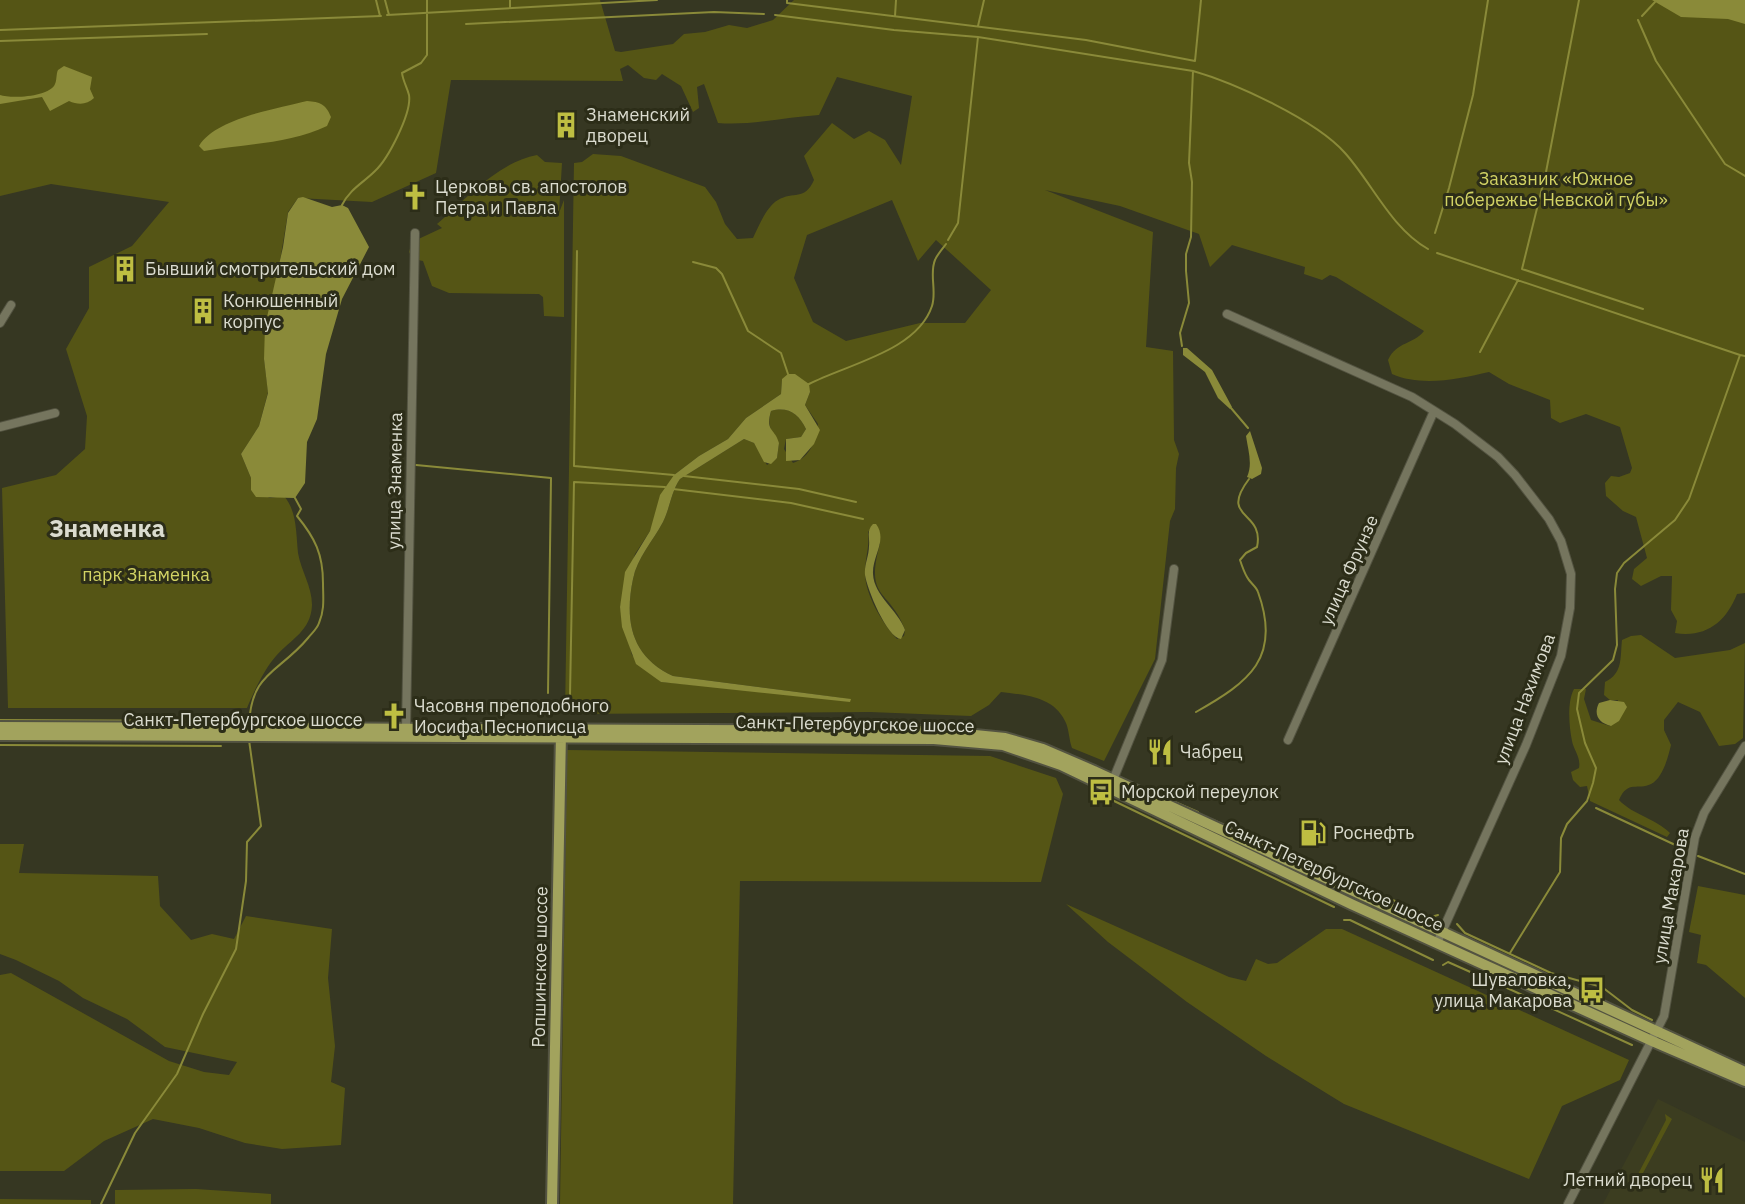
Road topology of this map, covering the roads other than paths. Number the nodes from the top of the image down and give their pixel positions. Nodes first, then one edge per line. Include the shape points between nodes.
1 (415, 233) dead end
2 (11, 305) dead end
3 (1227, 314) dead end
4 (0, 323) edge
5 (1434, 411) junction
6 (55, 412) dead end
7 (0, 427) edge
8 (1174, 569) dead end
9 (0, 727) edge
10 (406, 729) junction
11 (235, 732) junction
12 (265, 732) junction
13 (561, 734) junction
14 (0, 735) edge
15 (1288, 740) dead end
16 (1745, 746) edge
17 (1113, 780) junction
18 (1443, 932) junction
19 (1437, 943) junction
20 (1657, 1031) junction
21 (1652, 1041) junction
22 (1745, 1072) edge
23 (1745, 1081) edge
24 (552, 1204) edge
25 (1568, 1204) edge

1 - 10 street, улица Знаменка
2 - 4 street
3 - 5 street, улица Нахимова via 1412,397
5 - 15 street, улица Фрунзе
5 - 18 street, улица Нахимова via 1481,442 1515,475 1562,541 1571,574 1570,608 1561,656 1526,746
6 - 7 street
8 - 17 street via 1162,660
9 - 11 main road, Санкт-Петербургское шоссе
10 - 12 main road, Санкт-Петербургское шоссе
10 - 13 main road, Санкт-Петербургское шоссе
11 - 12 main road, Санкт-Петербургское шоссе
11 - 14 main road, Санкт-Петербургское шоссе
12 - 13 main road, Санкт-Петербургское шоссе
13 - 17 main road, Санкт-Петербургское шоссе via 972,733 1032,746
13 - 19 main road, Санкт-Петербургское шоссе via 934,739 1003,745 1061,765
13 - 24 main road, Ропшинское шоссе
16 - 20 street, улица Макарова via 1698,825 1665,1007
17 - 18 main road, Санкт-Петербургское шоссе
18 - 19 street, улица Нахимова
18 - 20 main road, Санкт-Петербургское шоссе
19 - 21 main road, Санкт-Петербургское шоссе
20 - 21 street, улица Макарова
20 - 22 main road, Санкт-Петербургское шоссе
21 - 23 main road, Санкт-Петербургское шоссе
21 - 25 street, улица Макарова

